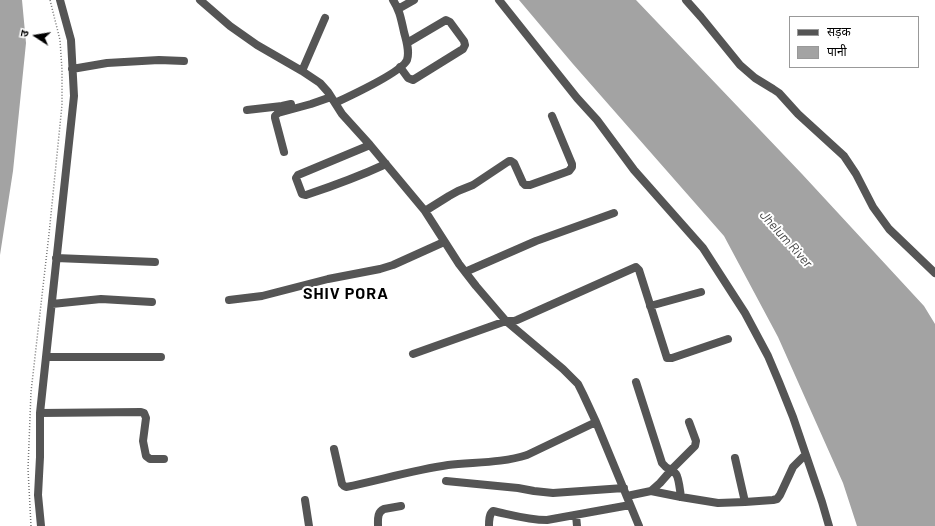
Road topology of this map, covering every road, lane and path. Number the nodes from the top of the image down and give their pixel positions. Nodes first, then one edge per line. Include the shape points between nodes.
1 (50, 0) edge
2 (60, 0) edge
3 (200, 0) edge
4 (393, 0) edge
5 (414, 0) edge
6 (499, 0) edge
7 (686, 0) edge
8 (398, 9) junction
9 (325, 18) dead end
10 (407, 43) junction
11 (184, 61) dead end
12 (400, 67) junction
13 (72, 68) junction
14 (302, 71) junction
15 (332, 97) junction
16 (247, 110) dead end
17 (552, 116) dead end
18 (370, 145) junction
19 (284, 152) dead end
20 (386, 164) junction
21 (425, 211) junction
22 (614, 213) dead end
23 (444, 242) junction
24 (56, 258) junction
25 (155, 262) dead end
26 (465, 272) junction
27 (935, 273) edge
28 (701, 292) dead end
29 (229, 300) dead end
30 (152, 302) dead end
31 (52, 304) junction
32 (650, 306) junction
33 (506, 321) junction
34 (728, 339) dead end
35 (413, 354) dead end
36 (46, 357) junction
37 (161, 358) dead end
38 (636, 382) dead end
39 (40, 413) junction
40 (596, 422) junction
41 (689, 422) dead end
42 (334, 449) dead end
43 (805, 455) junction
44 (735, 458) dead end
45 (164, 459) dead end
46 (670, 470) junction
47 (446, 481) dead end
48 (651, 491) junction
49 (625, 492) junction
50 (681, 497) junction
51 (305, 500) dead end
52 (745, 502) junction
53 (630, 505) junction
54 (402, 506) dead end
55 (576, 515) junction
56 (31, 526) edge
57 (42, 526) edge
58 (309, 526) edge
59 (378, 526) edge
60 (489, 526) edge
61 (577, 526) edge
62 (639, 526) edge
63 (829, 526) edge

1 - 56 path via 60,40 62,105 31,392 28,470
2 - 13 street via 71,40
3 - 14 street via 257,45
4 - 8 street
5 - 8 street
6 - 43 street via 597,120 634,170 703,248 745,313 768,356 793,417
7 - 27 street via 740,65 779,94 844,156 881,219
8 - 10 street
9 - 14 street
10 - 12 street via 408,55
10 - 12 street via 446,20 465,45 464,49 414,80 408,78
11 - 13 street via 107,63
12 - 15 street via 387,76
13 - 24 street via 74,96
14 - 15 street via 320,83
15 - 16 street via 311,98 282,106
15 - 18 street via 342,114
15 - 19 street via 276,114
17 - 21 street via 572,164 569,171 527,185 523,183 514,163 509,161 473,185 453,193
18 - 20 street
18 - 20 street via 298,174 296,178 302,194 306,195 366,174
20 - 21 street
21 - 23 street
22 - 26 street via 536,241
23 - 26 street
23 - 29 street via 380,269 262,296
24 - 25 street
24 - 31 street
26 - 33 street
28 - 32 street
30 - 31 street via 101,299
31 - 36 street
32 - 33 street via 636,267 517,320
32 - 34 street via 667,358
33 - 35 street
33 - 40 street via 578,384
36 - 37 street
36 - 39 street
38 - 46 street via 662,463
39 - 45 street via 144,413 146,418 143,441 146,456 150,459
39 - 57 street via 38,495
40 - 42 street via 516,458 448,465 346,486 342,484
40 - 49 street
41 - 46 street via 696,445
43 - 52 street via 794,467 777,499
43 - 63 street
44 - 52 street
46 - 48 street
46 - 50 street via 678,478
47 - 49 street via 553,493
48 - 49 street
48 - 50 street
49 - 53 street
50 - 52 street via 718,503
51 - 58 street
53 - 55 street
53 - 62 street
54 - 59 street via 381,510 378,515
55 - 60 street via 537,520 493,511 490,514
55 - 61 street

